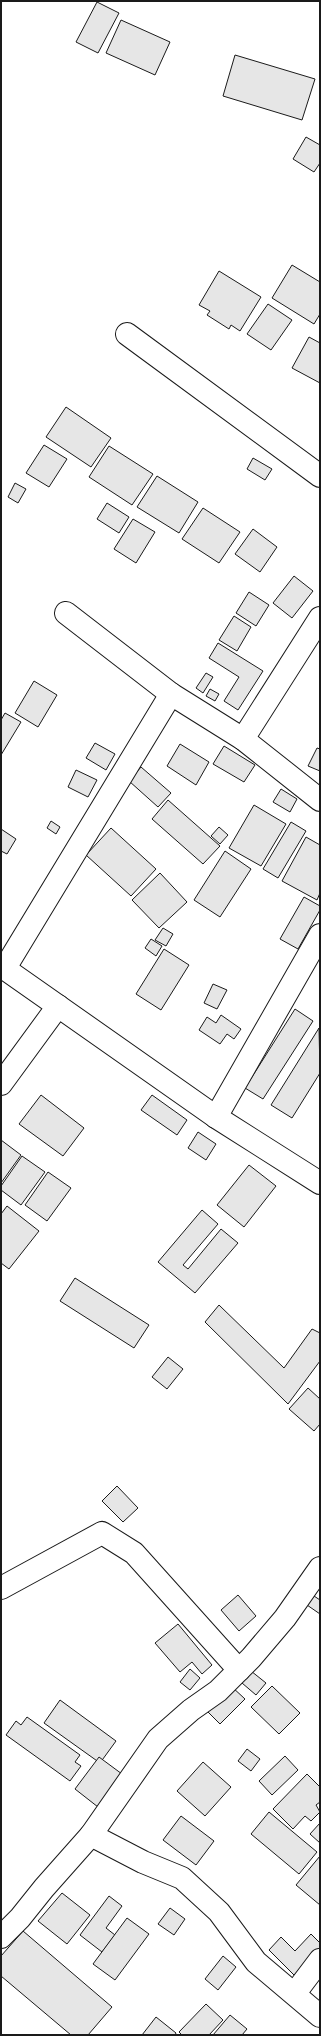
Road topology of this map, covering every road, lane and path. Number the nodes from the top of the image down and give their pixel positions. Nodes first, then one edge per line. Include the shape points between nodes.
1 (127, 334) dead end
2 (320, 476) edge
3 (66, 614) dead end
4 (320, 618) edge
5 (171, 694) junction
6 (244, 739) junction
7 (320, 800) edge
8 (320, 935) edge
9 (3, 967) edge
10 (58, 1006) junction
11 (1, 1084) edge
12 (216, 1117) junction
13 (320, 1183) edge
14 (320, 1568) edge
15 (1, 1588) edge
16 (239, 1670) junction
17 (91, 1835) junction
18 (1, 1937) edge
19 (320, 1960) edge
20 (295, 1993) junction
21 (320, 2016) edge

1 - 2 street
3 - 5 street
4 - 6 street
5 - 6 street
5 - 9 street
6 - 7 street
8 - 12 street
9 - 10 street
10 - 11 street
10 - 12 street
12 - 13 street
14 - 16 street via 285,1618
15 - 16 street via 102,1533 134,1554
16 - 17 street via 218,1691 191,1710 158,1740
17 - 18 street
17 - 20 street via 143,1862 182,1878 219,1912 256,1962
19 - 20 street
20 - 21 street

